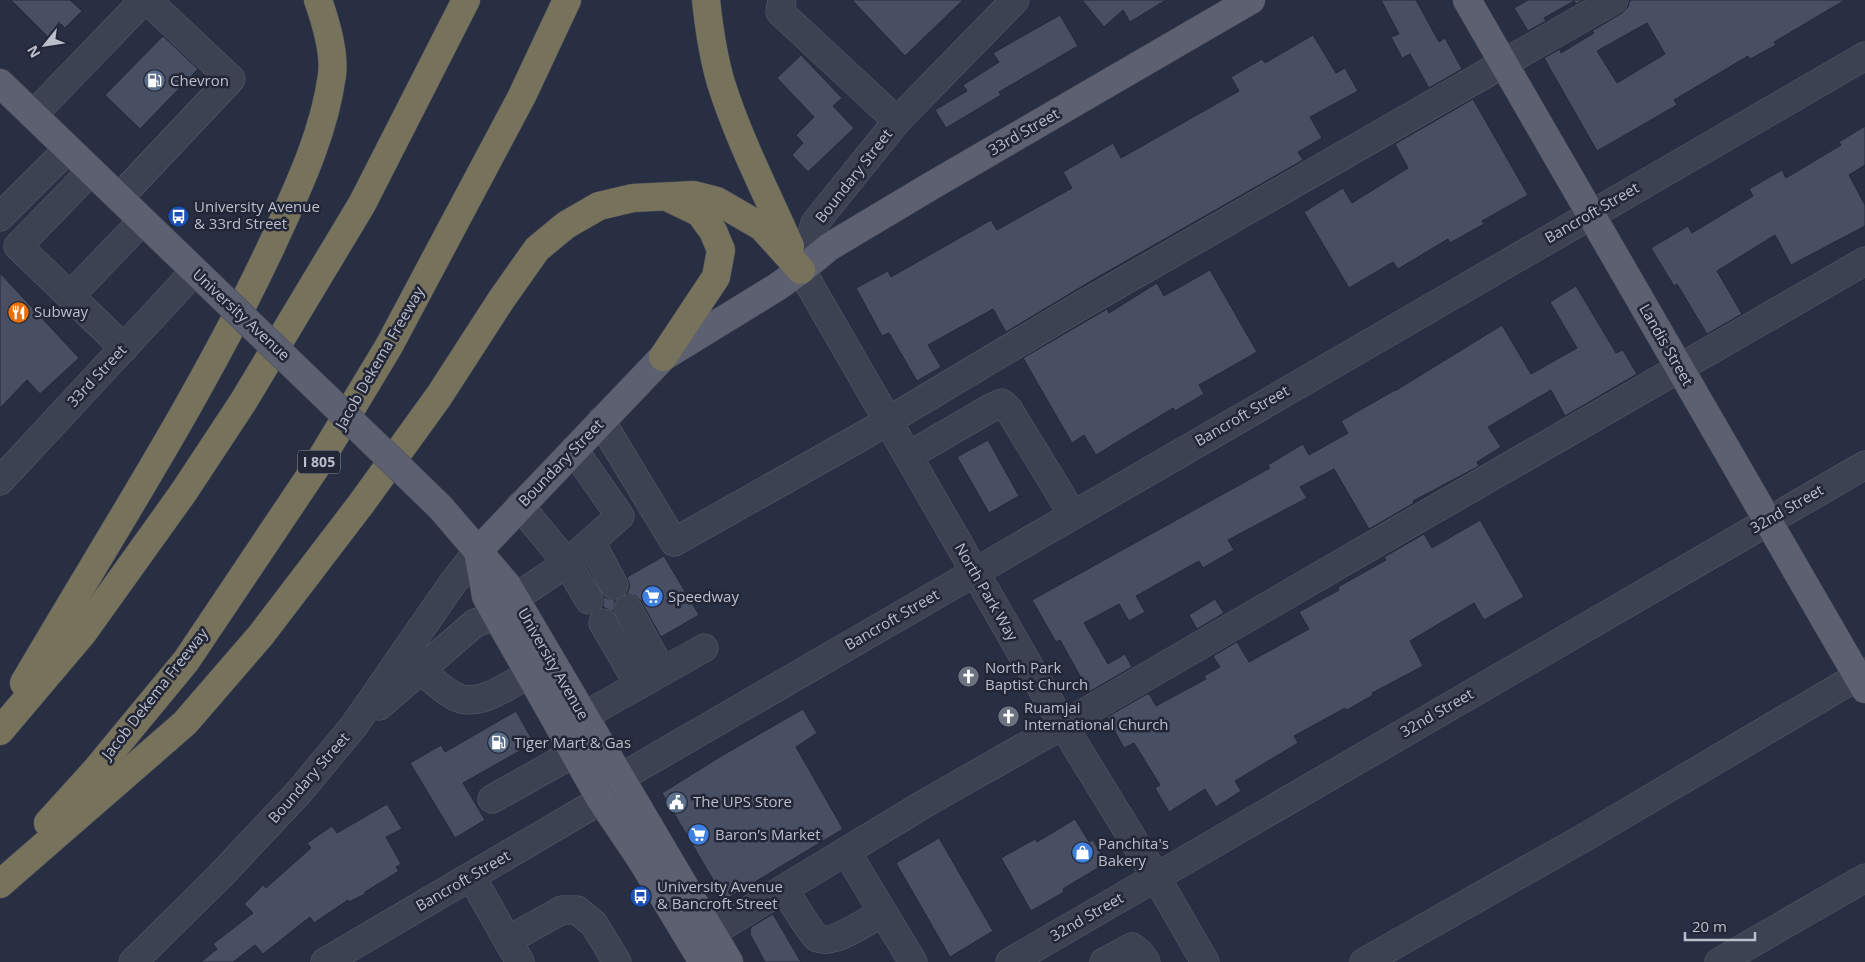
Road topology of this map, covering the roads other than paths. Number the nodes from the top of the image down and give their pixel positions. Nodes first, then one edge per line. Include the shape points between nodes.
1 (146, 0) edge
2 (318, 0) edge
3 (466, 0) edge
4 (567, 0) edge
5 (706, 0) edge
6 (782, 0) edge
7 (1015, 0) edge
8 (1252, 0) edge
9 (1468, 0) edge
10 (1614, 0) edge
11 (1865, 56) edge
12 (1503, 62) junction
13 (0, 83) edge
14 (33, 115) junction
15 (896, 121) junction
16 (68, 149) junction
17 (91, 171) junction
18 (665, 196) junction
19 (119, 198) junction
20 (1591, 214) junction
21 (0, 217) edge
22 (142, 221) junction
23 (1865, 261) edge
24 (801, 270) junction
25 (194, 272) junction
26 (70, 296) junction
27 (124, 348) junction
28 (663, 357) junction
29 (1680, 368) junction
30 (601, 421) junction
31 (888, 422) junction
32 (574, 450) junction
33 (908, 456) junction
34 (1865, 465) edge
35 (0, 481) edge
36 (520, 506) junction
37 (1073, 515) junction
38 (1768, 520) junction
39 (591, 542) junction
40 (478, 551) junction
41 (567, 563) junction
42 (974, 572) junction
43 (614, 585) dead end
44 (515, 598) junction
45 (589, 600) dead end
46 (628, 608) dead end
47 (499, 620) junction
48 (602, 623) dead end
49 (704, 648) dead end
50 (421, 671) junction
51 (662, 672) junction
52 (529, 674) junction
53 (1863, 679) edge
54 (639, 685) junction
55 (584, 716) junction
56 (0, 723) edge
57 (1063, 725) junction
58 (353, 727) junction
59 (0, 732) edge
60 (574, 753) junction
61 (620, 778) junction
62 (492, 799) dead end
63 (601, 800) junction
64 (846, 851) junction
65 (0, 876) edge
66 (471, 876) junction
67 (1156, 877) junction
68 (1865, 878) edge
69 (0, 884) edge
70 (784, 889) junction
71 (882, 912) junction
72 (711, 933) junction
73 (514, 951) edge
74 (1023, 959) edge
75 (133, 962) edge
76 (325, 962) edge
77 (617, 962) edge
78 (703, 962) edge
79 (729, 962) edge
80 (912, 962) edge
81 (1104, 962) edge
82 (1146, 962) edge
83 (1205, 962) edge
84 (1364, 962) edge
85 (1718, 962) edge

1 - 14 street
1 - 19 street via 231,79
2 - 56 highway via 328,29 333,72 324,117 298,189 255,281 184,414
3 - 59 highway via 362,204 243,402 183,493 82,634
4 - 65 highway, Jacob Dekema Freeway / I 805 via 522,96 390,346 316,467 186,661 96,770
5 - 24 highway via 710,36 721,82 738,133
6 - 15 street via 780,12
7 - 15 street, Boundary Street
8 - 24 main road, 33rd Street via 829,247
9 - 12 main road, Landis Street
10 - 12 street
11 - 20 street, Bancroft Street
12 - 20 main road, Landis Street
12 - 31 street via 1082,305
13 - 14 main road, University Avenue
14 - 16 main road, University Avenue
15 - 24 street, Boundary Street via 815,223
16 - 17 main road, University Avenue
16 - 21 street
17 - 19 main road, University Avenue
17 - 26 street via 18,246
18 - 24 highway via 694,195 717,201 762,227
18 - 28 highway via 700,213 714,231 721,250 716,277
18 - 69 highway via 633,198 599,206 566,225 537,249 434,404 261,635 185,723
19 - 22 main road, University Avenue
20 - 29 main road, Landis Street
20 - 37 street, Bancroft Street
22 - 25 main road, University Avenue
22 - 26 street
23 - 29 street
24 - 28 main road, Boundary Street
24 - 31 street, North Park Way
25 - 27 street, 33rd Street
25 - 40 main road, University Avenue, bridge via 441,508
26 - 27 street
27 - 35 street, 33rd Street
28 - 30 main road, Boundary Street
29 - 38 main road, Landis Street
29 - 57 street
30 - 31 street via 674,542
30 - 32 main road, Boundary Street
31 - 33 street, North Park Way
32 - 36 main road, Boundary Street
32 - 39 street via 620,516
33 - 37 street via 1002,403
33 - 42 street, North Park Way
34 - 38 street, 32nd Street
36 - 40 main road, Boundary Street
36 - 41 street
37 - 42 street, Bancroft Street
38 - 53 main road, Landis Street
38 - 67 street, 32nd Street
39 - 41 street
39 - 43 street
40 - 44 main road, University Avenue
40 - 47 main road, University Avenue via 486,596
40 - 58 street, Boundary Street
41 - 44 street
41 - 45 street
42 - 57 street, North Park Way
42 - 61 street, Bancroft Street
44 - 55 main road, University Avenue
46 - 51 street
47 - 50 street via 487,618 475,623
47 - 52 main road, University Avenue
48 - 54 street
49 - 51 street
50 - 52 street via 456,697 475,701
50 - 58 street
51 - 54 street
52 - 60 main road, University Avenue
53 - 84 street
54 - 55 street
55 - 61 main road, University Avenue
57 - 64 street
57 - 67 street, North Park Way
58 - 75 street, Boundary Street via 299,792
60 - 62 street
60 - 63 main road, University Avenue
61 - 72 main road, University Avenue
63 - 66 street, Bancroft Street
63 - 78 main road, University Avenue
64 - 70 street
64 - 71 street
66 - 73 street
66 - 76 street, Bancroft Street
67 - 74 street, 32nd Street
67 - 83 street, North Park Way
68 - 85 street
70 - 71 street via 815,937 826,940 838,937
70 - 72 street
71 - 80 street
72 - 79 main road, University Avenue
73 - 77 street via 562,910 577,910 594,924
81 - 82 street via 1132,947

